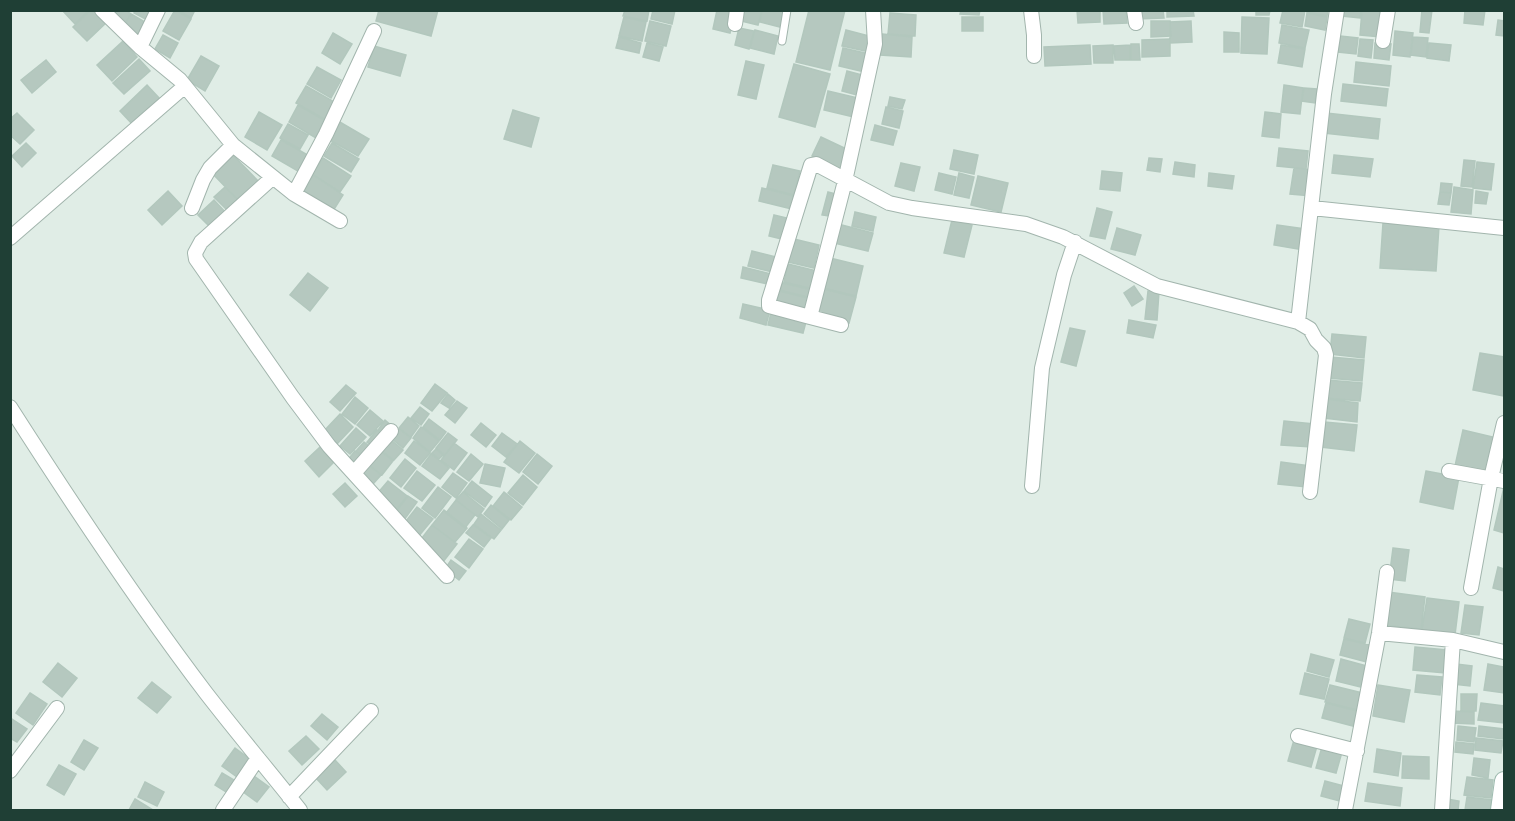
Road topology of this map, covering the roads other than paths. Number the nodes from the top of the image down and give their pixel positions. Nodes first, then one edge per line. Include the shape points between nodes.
1 (102, 10) edge
2 (158, 10) edge
3 (787, 10) edge
4 (873, 10) edge
5 (1031, 10) edge
6 (1337, 10) edge
7 (1388, 10) edge
8 (374, 31) dead end
9 (782, 41) dead end
10 (1383, 41) dead end
11 (140, 47) junction
12 (1034, 56) dead end
13 (185, 86) junction
14 (233, 144) junction
15 (272, 178) junction
16 (845, 181) junction
17 (294, 194) junction
18 (192, 208) dead end
19 (1312, 208) junction
20 (340, 221) dead end
21 (1504, 228) edge
22 (10, 238) edge
23 (1075, 242) junction
24 (810, 317) junction
25 (1298, 322) junction
26 (841, 325) dead end
27 (10, 407) edge
28 (1504, 423) edge
29 (391, 432) dead end
30 (1449, 471) dead end
31 (354, 473) junction
32 (1498, 479) edge
33 (1032, 486) dead end
34 (1310, 492) dead end
35 (1387, 572) dead end
36 (447, 576) dead end
37 (1470, 588) dead end
38 (1379, 633) junction
39 (1453, 640) junction
40 (1504, 652) edge
41 (57, 708) dead end
42 (370, 711) dead end
43 (1298, 736) dead end
44 (1358, 751) junction
45 (258, 758) junction
46 (10, 771) edge
47 (1504, 781) edge
48 (292, 804) edge
49 (223, 810) edge
50 (1346, 810) edge
51 (1442, 810) edge
52 (1500, 810) edge

1 - 11 street
2 - 11 street
3 - 9 lane
4 - 16 street via 875,44
5 - 12 street
6 - 19 street
7 - 10 street
8 - 17 street
11 - 13 street
13 - 14 street
13 - 22 street
14 - 15 street
14 - 18 street via 210,168
15 - 17 street
15 - 31 street via 201,242 195,256 293,398
16 - 23 street via 889,203 1026,224
16 - 24 street
16 - 24 street via 812,165 769,300 772,308
17 - 20 street
19 - 21 street
19 - 25 street
23 - 25 street via 1156,286
23 - 33 street via 1042,368
24 - 26 street
25 - 34 street via 1310,329 1326,355
27 - 45 street via 122,576
28 - 32 street
29 - 31 street
30 - 32 street
31 - 36 street
32 - 37 street
35 - 38 street
38 - 39 street
38 - 44 street
39 - 40 street
39 - 51 street
41 - 46 street
42 - 48 street
43 - 44 street
44 - 50 street
45 - 48 street
45 - 49 street
47 - 52 street

